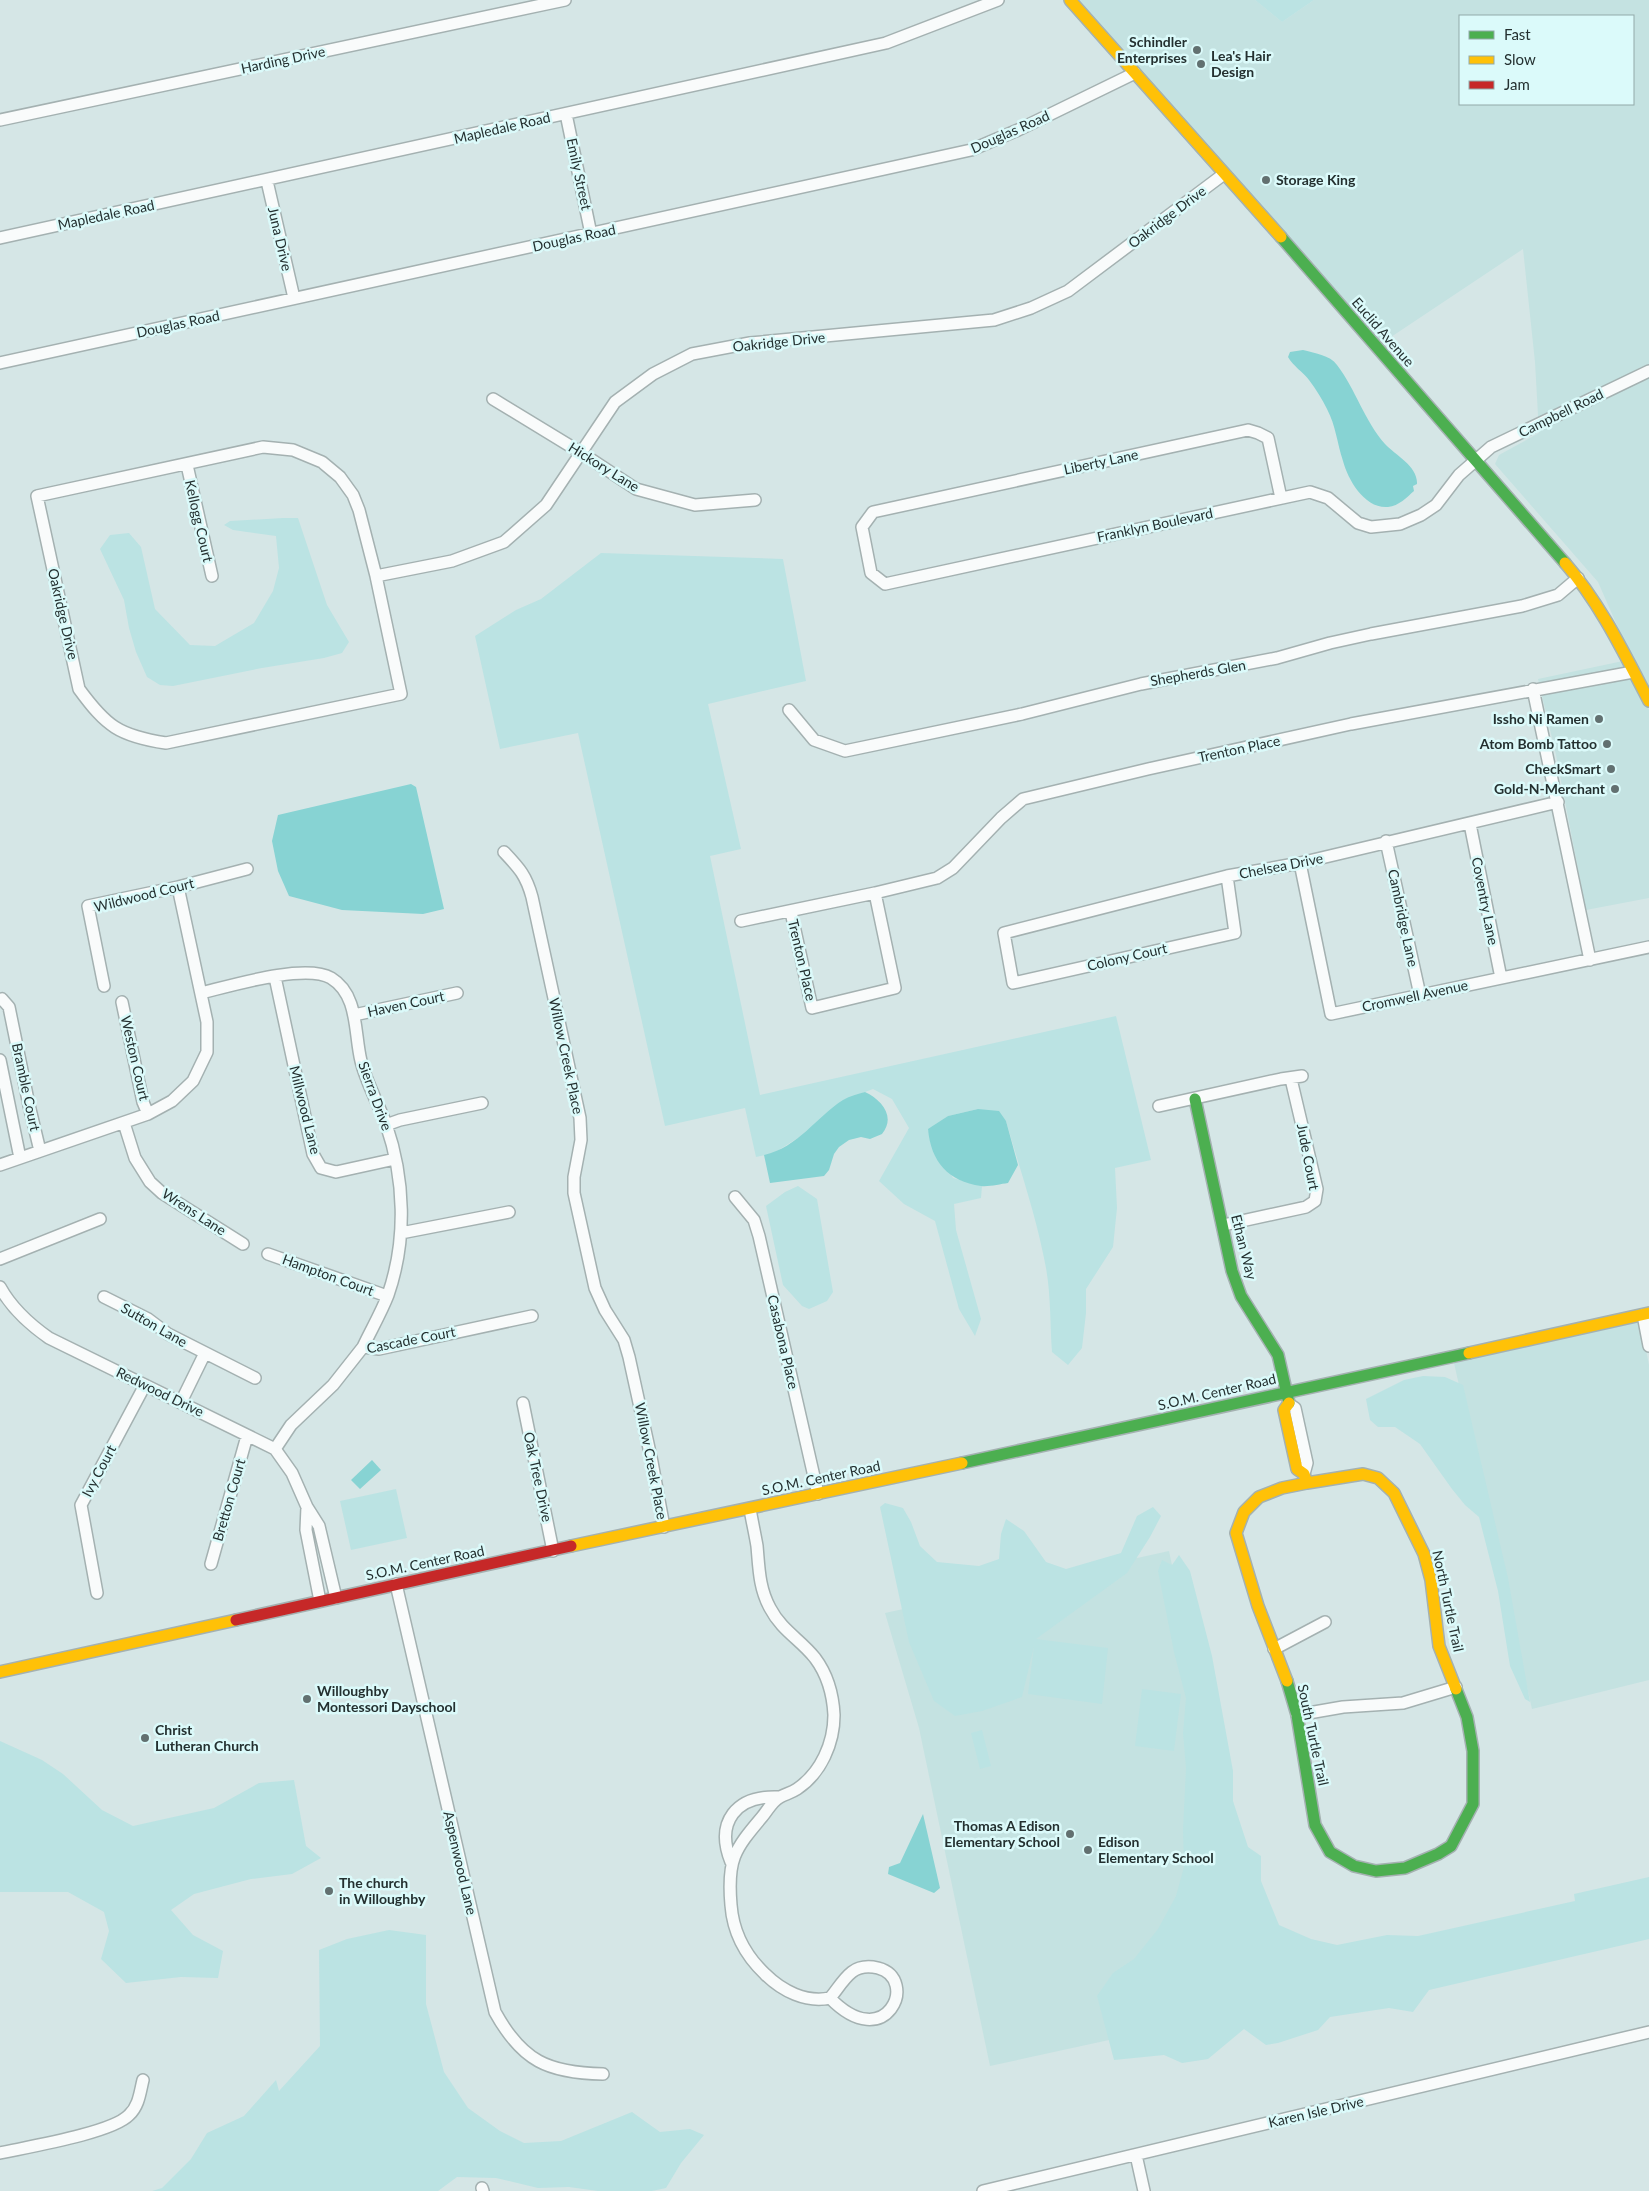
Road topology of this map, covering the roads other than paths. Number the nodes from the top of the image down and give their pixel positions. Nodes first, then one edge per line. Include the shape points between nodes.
1 (565, 0) edge
2 (998, 0) edge
3 (1070, 0) edge
4 (1135, 73) junction
5 (566, 114) junction
6 (0, 120) edge
7 (1224, 174) junction
8 (267, 180) junction
9 (591, 234) junction
10 (0, 238) edge
11 (294, 298) junction
12 (0, 363) edge
13 (1649, 372) edge
14 (493, 399) dead end
15 (580, 452) junction
16 (1476, 459) junction
17 (187, 465) junction
18 (1281, 498) junction
19 (755, 500) dead end
20 (873, 512) joint
21 (212, 576) dead end
22 (376, 576) junction
23 (1578, 578) junction
24 (1633, 672) junction
25 (1534, 689) junction
26 (1649, 701) edge
27 (789, 710) dead end
28 (1558, 802) junction
29 (1470, 824) junction
30 (1386, 842) junction
31 (504, 852) dead end
32 (1300, 863) junction
33 (247, 869) dead end
34 (1227, 876) junction
35 (178, 887) junction
36 (875, 894) junction
37 (791, 912) junction
38 (741, 922) dead end
39 (1004, 933) joint
40 (1649, 946) edge
41 (1590, 960) junction
42 (275, 977) junction
43 (1501, 978) junction
44 (104, 986) dead end
45 (201, 993) junction
46 (457, 994) dead end
47 (1420, 995) junction
48 (0, 1000) edge
49 (122, 1002) dead end
50 (354, 1015) junction
51 (0, 1060) edge
52 (1195, 1099) junction
53 (482, 1103) dead end
54 (1159, 1106) dead end
55 (148, 1114) junction
56 (124, 1123) junction
57 (386, 1125) junction
58 (40, 1151) junction
59 (20, 1158) junction
60 (395, 1159) junction
61 (0, 1165) edge
62 (735, 1197) dead end
63 (509, 1212) dead end
64 (100, 1219) dead end
65 (1223, 1225) junction
66 (401, 1233) junction
67 (243, 1244) dead end
68 (268, 1254) dead end
69 (0, 1259) edge
70 (0, 1288) edge
71 (104, 1296) dead end
72 (387, 1296) junction
73 (1646, 1314) edge
74 (532, 1316) dead end
75 (1649, 1346) edge
76 (363, 1347) junction
77 (205, 1353) junction
78 (255, 1378) dead end
79 (145, 1385) junction
80 (1286, 1392) junction
81 (181, 1402) junction
82 (523, 1403) dead end
83 (247, 1436) junction
84 (275, 1449) junction
85 (1306, 1478) junction
86 (818, 1494) junction
87 (307, 1507) junction
88 (750, 1509) junction
89 (664, 1528) junction
90 (553, 1552) junction
91 (211, 1564) dead end
92 (396, 1584) junction
93 (97, 1593) dead end
94 (336, 1598) junction
95 (320, 1601) junction
96 (1325, 1622) dead end
97 (1274, 1649) junction
98 (0, 1672) edge
99 (1456, 1687) junction
100 (1296, 1714) junction
101 (779, 1797) junction
102 (1451, 1846) joint
103 (731, 1862) junction
104 (830, 1998) junction
105 (1649, 2032) edge
106 (603, 2074) dead end
107 (143, 2080) dead end
108 (0, 2153) edge
109 (1136, 2155) junction
110 (983, 2191) edge
111 (1144, 2191) edge

1 - 6 street, Harding Drive
2 - 5 street, Mapledale Road via 886,43
3 - 4 main road, Euclid Avenue
4 - 7 main road, Euclid Avenue
4 - 9 street, Douglas Road via 971,150
5 - 8 street, Mapledale Road
5 - 9 street, Emily Street
7 - 15 street, Oakridge Drive via 1076,285 1031,308 994,320 750,344 692,354 653,374 615,402
7 - 16 main road, Euclid Avenue
8 - 10 street, Mapledale Road
8 - 11 street, Juna Drive
9 - 11 street, Douglas Road
11 - 12 street, Douglas Road
13 - 16 street, Campbell Road via 1491,447
14 - 15 street, Hickory Lane
15 - 19 street, Hickory Lane via 636,489 695,505
15 - 22 street, Oakridge Drive via 546,505 504,542 452,561
16 - 18 street, Franklyn Boulevard via 1436,505 1421,516 1400,524 1370,527 1358,523 1328,498 1310,492
16 - 23 main road, Euclid Avenue
17 - 21 street, Kellogg Court
17 - 22 street, Oakridge Drive via 263,447 293,450 322,462 340,477 353,495
17 - 22 street, Oakridge Drive via 37,496 80,689 94,710 110,725 144,740 166,743 401,694
18 - 20 street, Liberty Lane via 1268,438 1248,430
18 - 20 street, Franklyn Boulevard via 885,584 871,573 862,527
23 - 24 main road, Euclid Avenue via 1612,631
23 - 27 street, Shepherds Glen via 1558,595 1522,606 1371,634 1277,658 1141,684 845,751 814,740
24 - 25 street, Trenton Place
24 - 26 main road, Euclid Avenue
25 - 28 street
25 - 36 street, Trenton Place via 1351,724 1023,799 953,868 937,878
28 - 29 street, Chelsea Drive
28 - 41 street
29 - 30 street, Chelsea Drive
29 - 43 street, Coventry Lane
30 - 32 street, Chelsea Drive
30 - 47 street, Cambridge Lane
31 - 89 street, Willow Creek Place via 528,881 532,897 580,1118 581,1140 574,1193 595,1288 630,1357
32 - 34 street, Chelsea Drive
32 - 47 street, Cromwell Avenue via 1331,1014
33 - 35 street, Wildwood Court
34 - 39 street, Chelsea Drive
34 - 39 street, Colony Court via 1235,933 1013,983
35 - 44 street, Wildwood Court via 88,906
35 - 45 street
36 - 37 street, Trenton Place
36 - 37 street, Trenton Place via 895,988 812,1008
37 - 38 street, Trenton Place
40 - 41 street, Cromwell Avenue
41 - 43 street, Cromwell Avenue
42 - 45 street, Sierra Drive
42 - 50 street, Sierra Drive via 312,972 331,978 347,993
42 - 60 street, Millwood Lane via 313,1154 321,1168 336,1172
43 - 47 street, Cromwell Avenue
45 - 55 street via 207,1022 207,1052 193,1081 172,1101
46 - 50 street, Haven Court
48 - 58 street, Bramble Court via 10,1007
49 - 55 street, Weston Court
50 - 57 street, Sierra Drive via 361,1061
51 - 59 street, Bramble Court
52 - 54 street
52 - 65 main road, Ethan Way
52 - 65 street, Jude Court via 1297,1077 1317,1189 1314,1201 1306,1207
53 - 57 street
55 - 56 street
56 - 58 street
56 - 67 street, Wrens Lane via 135,1158 150,1182
57 - 60 street, Sierra Drive
58 - 59 street
59 - 61 street
60 - 66 street, Sierra Drive via 402,1194
62 - 86 street, Casabona Place via 754,1220 759,1236
63 - 66 street
64 - 69 street
65 - 80 main road, Ethan Way via 1232,1271 1241,1296 1278,1355
66 - 72 street, Sierra Drive via 397,1263
68 - 72 street, Hampton Court
70 - 79 street, Redwood Drive via 30,1325 49,1338
71 - 77 street, Sutton Lane
72 - 76 street, Sierra Drive
73 - 75 street
73 - 80 main road, S.O.M. Center Road
74 - 76 street, Cascade Court via 379,1349
76 - 84 street, Cascade Court via 333,1385 291,1425
77 - 78 street, Sutton Lane
77 - 81 street
79 - 81 street, Redwood Drive
79 - 93 street, Ivy Court via 81,1505
80 - 85 main road via 1289,1404 1284,1410 1297,1469
80 - 86 main road, S.O.M. Center Road
81 - 83 street, Redwood Drive
82 - 90 street, Oak Tree Drive
83 - 84 street, Redwood Drive
83 - 91 street, Bretton Court
84 - 87 street, Redwood Drive via 292,1473
85 - 97 main road, South Turtle Trail via 1259,1497 1244,1512 1236,1533
85 - 99 main road, North Turtle Trail via 1364,1474 1378,1478 1394,1493 1424,1554 1431,1580 1439,1646
86 - 88 main road, S.O.M. Center Road
87 - 94 street, Redwood Drive via 319,1526
87 - 95 street, Redwood Drive via 306,1530
88 - 89 main road, S.O.M. Center Road
88 - 101 street via 759,1579 769,1607 785,1631 815,1658 833,1702 832,1733 823,1761 800,1787
89 - 90 main road, S.O.M. Center Road
90 - 92 main road, S.O.M. Center Road
92 - 94 main road, S.O.M. Center Road
92 - 106 street, Aspenwood Lane via 495,2012 506,2033 522,2050 547,2066 574,2073
94 - 95 main road, S.O.M. Center Road
95 - 98 main road, S.O.M. Center Road
96 - 97 street
97 - 100 main road, South Turtle Trail
99 - 100 street via 1404,1703
99 - 102 main road, North Turtle Trail via 1467,1716 1473,1751 1473,1804
100 - 102 main road, South Turtle Trail via 1315,1825 1330,1852 1354,1866 1376,1871 1405,1868
101 - 103 street via 751,1830
101 - 103 street via 755,1798 731,1816 725,1839
103 - 104 street via 733,1920 750,1958 769,1979 792,1993 813,1999
104 - 104 street via 856,2017 874,2020 890,2012 897,1991 892,1976 871,1966 852,1973
105 - 109 street, Karen Isle Drive
107 - 108 street via 138,2102 129,2116 108,2128
109 - 110 street, Karen Isle Drive
109 - 111 street

